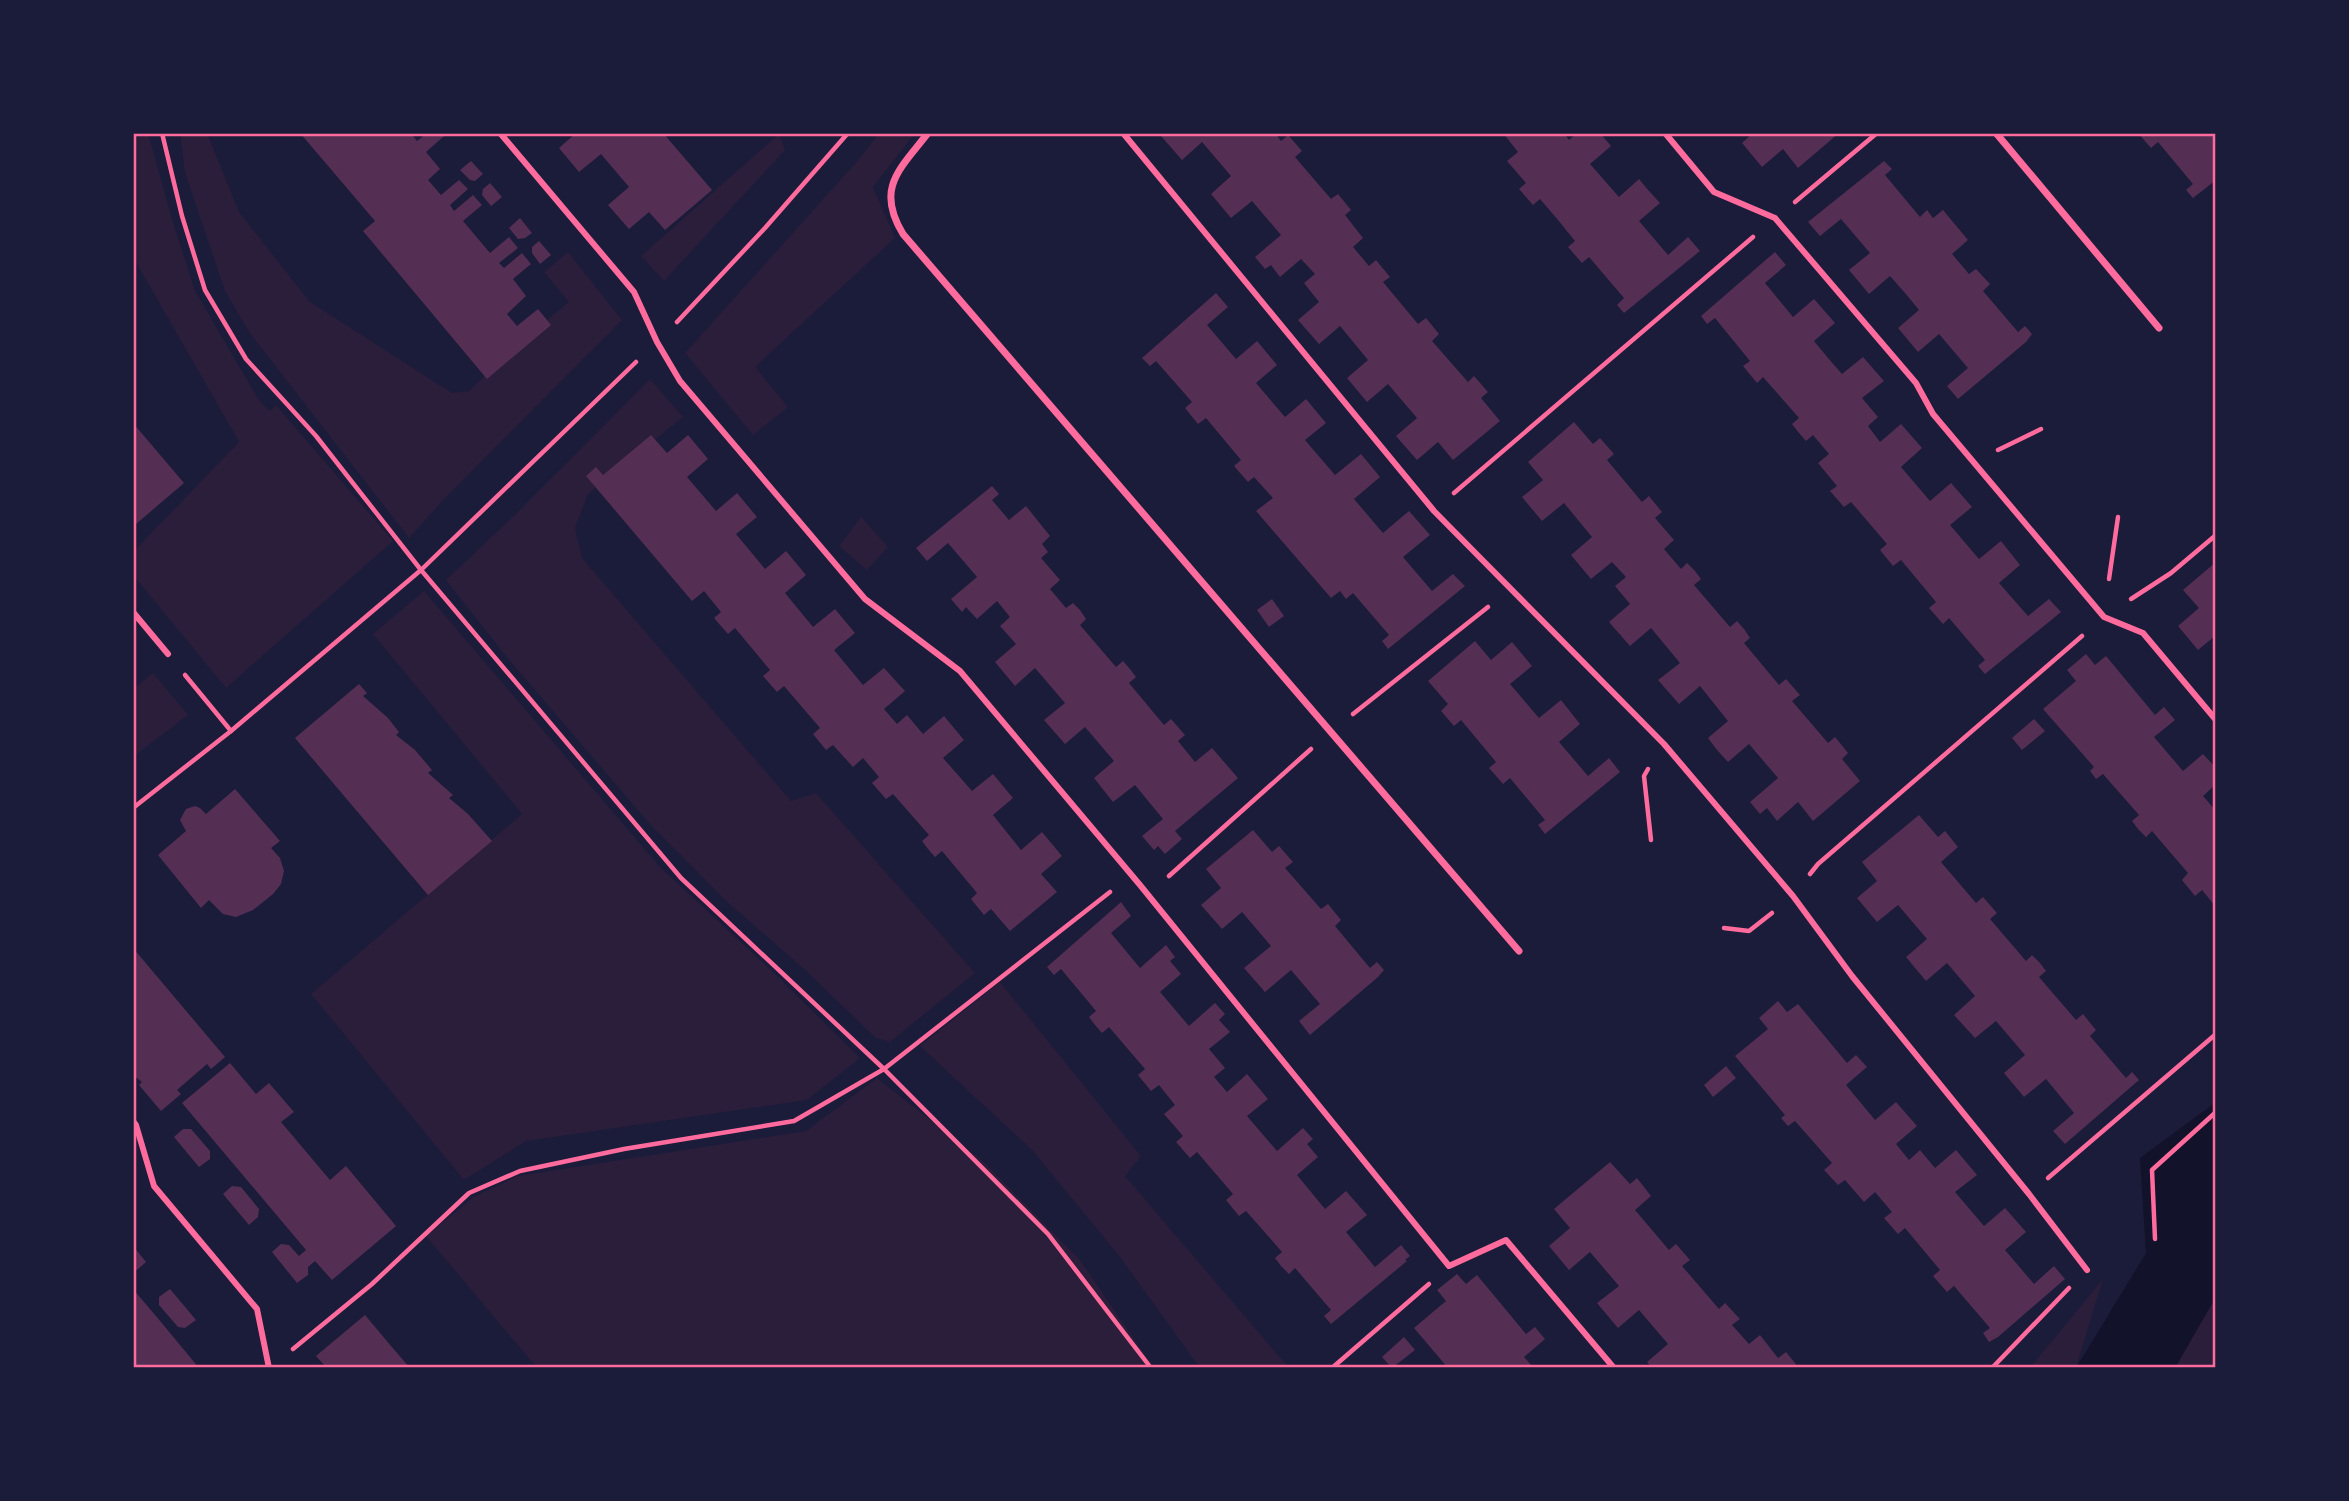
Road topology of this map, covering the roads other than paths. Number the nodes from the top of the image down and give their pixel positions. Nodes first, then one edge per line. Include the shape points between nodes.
1 (500, 133) edge
2 (928, 133) edge
3 (1123, 133) edge
4 (1665, 133) edge
5 (1996, 133) edge
6 (2159, 328) dead end
7 (133, 612) edge
8 (168, 654) road end
9 (2216, 720) edge
10 (1519, 951) dead end
11 (133, 1121) edge
12 (2087, 1270) road end
13 (269, 1368) edge
14 (1614, 1368) edge

1 - 14 street via 634,292 680,381 865,599 960,671 1449,1266 1506,1240
2 - 10 street via 901,168 889,200 903,234
3 - 12 street via 1434,511 1664,744 1793,896
4 - 9 street via 1714,192 1775,218 1916,383 1933,414 2104,617 2143,633
5 - 6 street
7 - 8 street
11 - 13 street via 154,1186 257,1309

